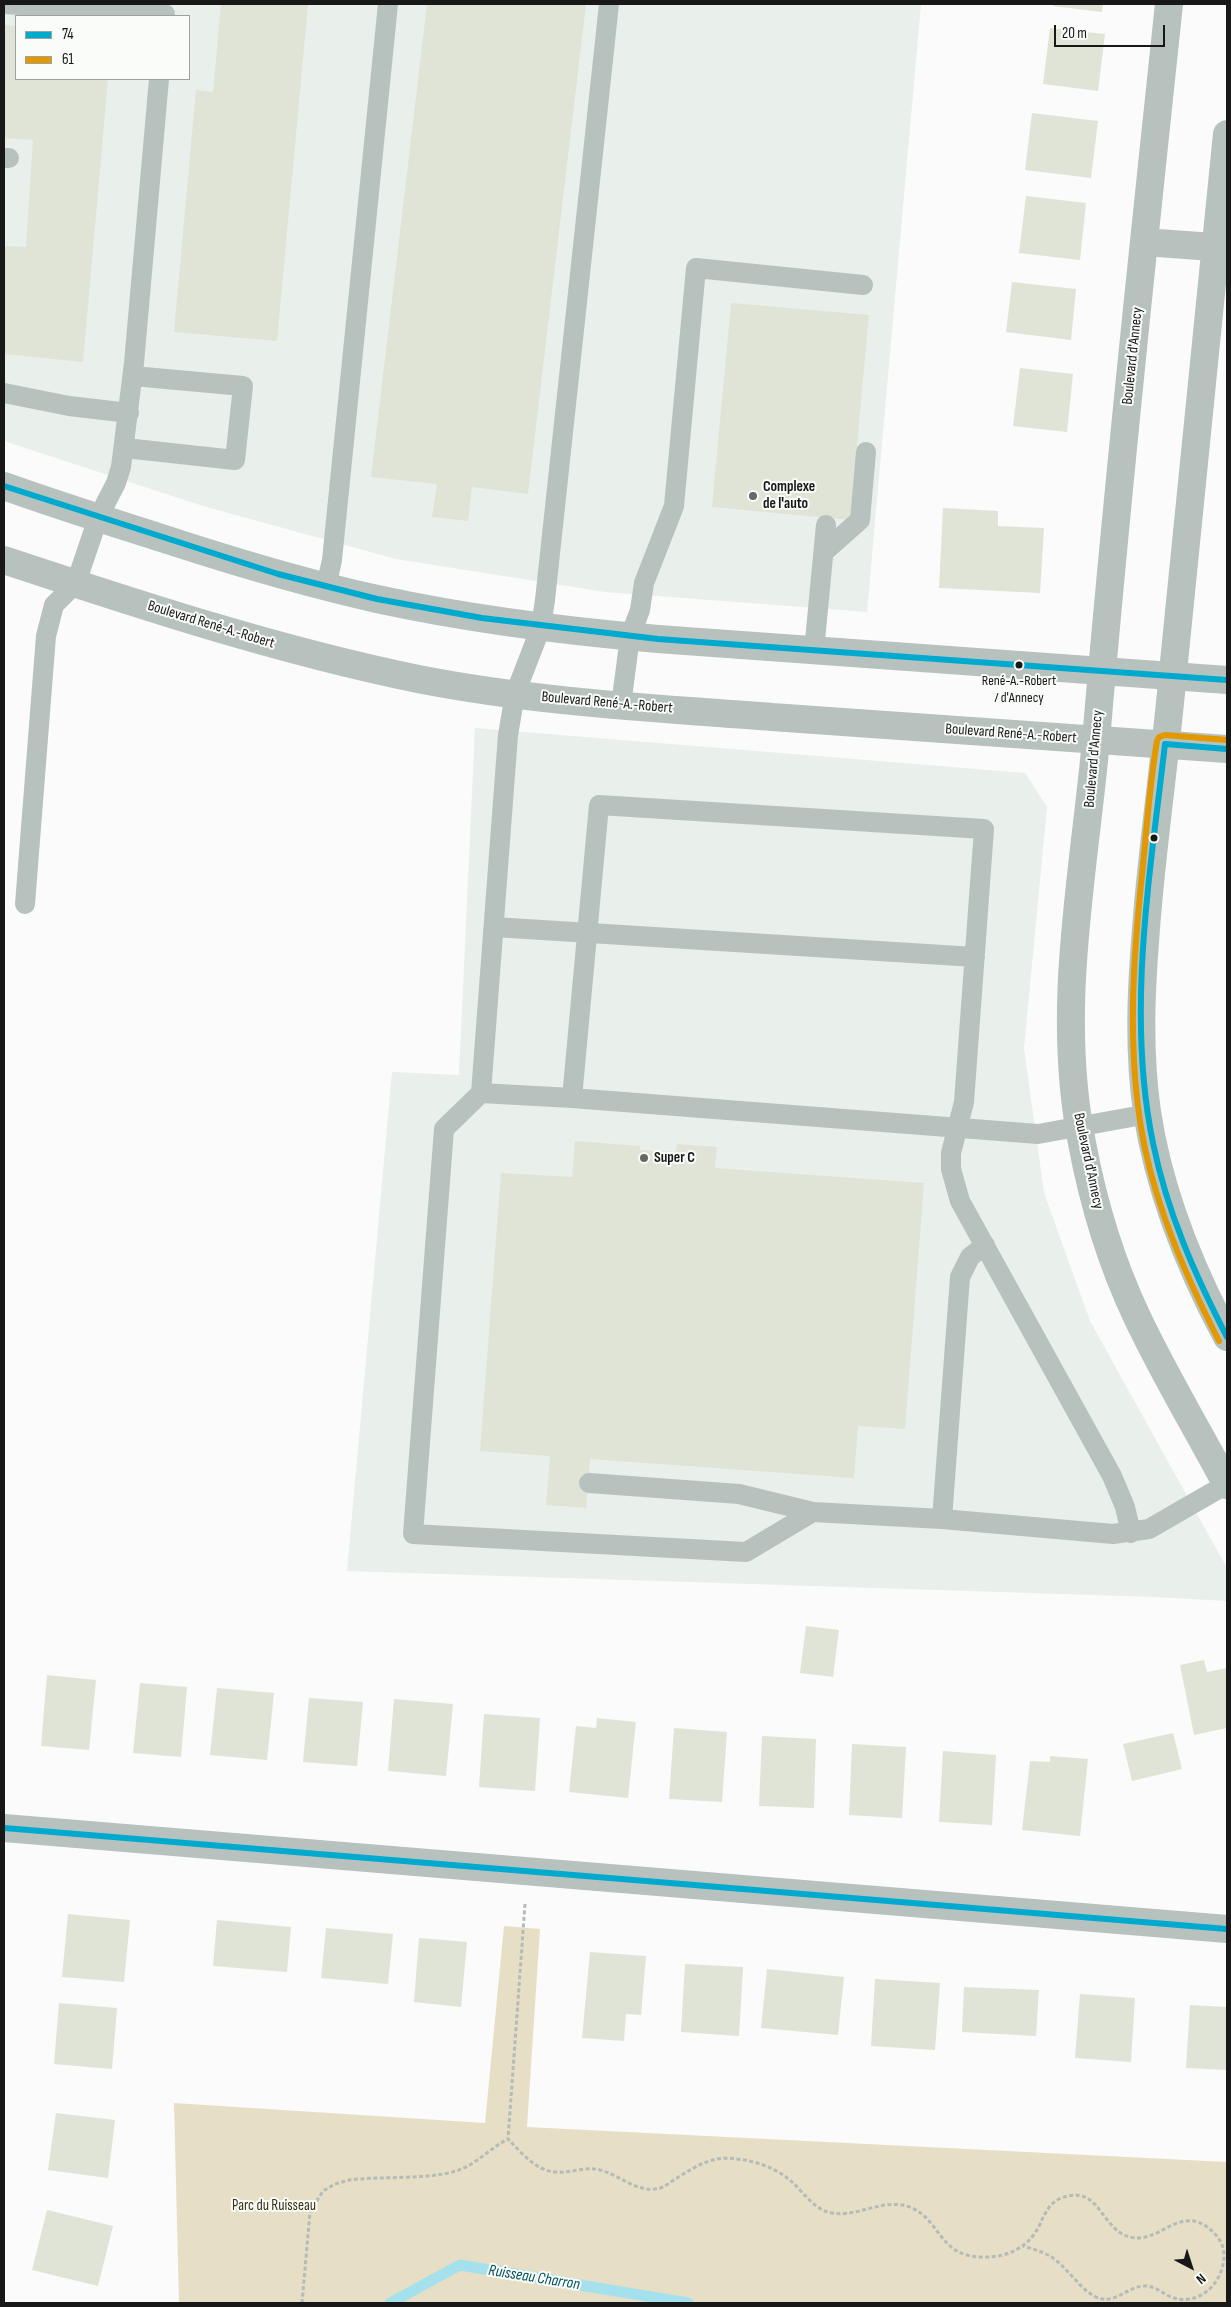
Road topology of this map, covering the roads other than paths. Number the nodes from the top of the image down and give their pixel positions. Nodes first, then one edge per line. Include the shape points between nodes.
1 (4, 4) edge
2 (388, 4) edge
3 (609, 4) edge
4 (1169, 4) edge
5 (165, 11) edge
6 (159, 80) edge
7 (1227, 134) edge
8 (1144, 242) junction
9 (1222, 248) edge
10 (862, 285) dead end
11 (133, 376) junction
12 (4, 393) edge
13 (129, 413) junction
14 (125, 448) junction
15 (866, 452) dead end
16 (4, 486) edge
17 (98, 518) junction
18 (826, 525) dead end
19 (824, 552) junction
20 (4, 560) edge
21 (76, 583) junction
22 (326, 587) junction
23 (542, 627) junction
24 (630, 637) junction
25 (814, 651) junction
26 (1102, 672) junction
27 (1173, 676) junction
28 (1227, 680) edge
29 (515, 694) junction
30 (621, 705) junction
31 (1096, 739) junction
32 (1165, 744) junction
33 (1227, 749) edge
34 (25, 904) dead end
35 (494, 927) junction
36 (588, 931) junction
37 (975, 957) junction
38 (481, 1093) junction
39 (572, 1098) junction
40 (1148, 1114) junction
41 (1079, 1126) junction
42 (957, 1128) junction
43 (985, 1245) junction
44 (1227, 1337) edge
45 (588, 1483) dead end
46 (1227, 1485) edge
47 (813, 1512) junction
48 (942, 1519) junction
49 (1131, 1533) junction
50 (4, 1828) edge
51 (1227, 1929) edge

1 - 5 lane
2 - 22 lane via 332,560
3 - 23 lane
4 - 8 street, Boulevard d'Annecy
6 - 11 lane
7 - 9 street
8 - 9 street
8 - 26 street, Boulevard d'Annecy
9 - 27 street
10 - 24 lane via 696,268 674,506 644,583 640,610
11 - 13 lane
11 - 14 lane via 243,386 235,460
12 - 13 lane via 69,406
13 - 14 lane
14 - 17 lane via 116,483
15 - 19 lane via 860,520
16 - 17 street
17 - 21 lane
17 - 22 street
18 - 19 lane
19 - 25 lane
20 - 21 street, Boulevard René-A.-Robert
21 - 29 street, Boulevard René-A.-Robert via 221,630 324,658 420,679
21 - 34 lane via 54,604 46,636
22 - 23 street via 433,610
23 - 24 street
23 - 29 lane
24 - 25 street
24 - 30 lane
25 - 26 street
26 - 27 street
26 - 31 street, Boulevard d'Annecy
27 - 28 street
27 - 32 street
29 - 30 street, Boulevard René-A.-Robert
29 - 35 lane via 508,735
30 - 31 street, Boulevard René-A.-Robert
31 - 32 street, Boulevard René-A.-Robert
31 - 41 street, Boulevard d'Annecy via 1070,1003 1071,1052
32 - 33 street, Boulevard René-A.-Robert
32 - 40 street via 1140,1006
35 - 36 lane
35 - 38 lane
36 - 37 lane
36 - 37 lane via 599,805 984,829
36 - 39 lane
37 - 42 lane via 964,1102
38 - 39 lane
38 - 47 lane via 444,1129 413,1534 746,1552
39 - 42 lane
40 - 41 lane
40 - 44 street via 1163,1182 1187,1252
41 - 42 lane via 1038,1134
41 - 46 street, Boulevard d'Annecy via 1101,1222 1123,1285
42 - 43 lane via 951,1153 955,1188
43 - 48 lane via 970,1257 960,1276
43 - 49 lane via 1112,1476 1125,1507
45 - 47 lane via 739,1494
46 - 49 lane via 1149,1529
47 - 48 lane
48 - 49 lane
50 - 51 street

